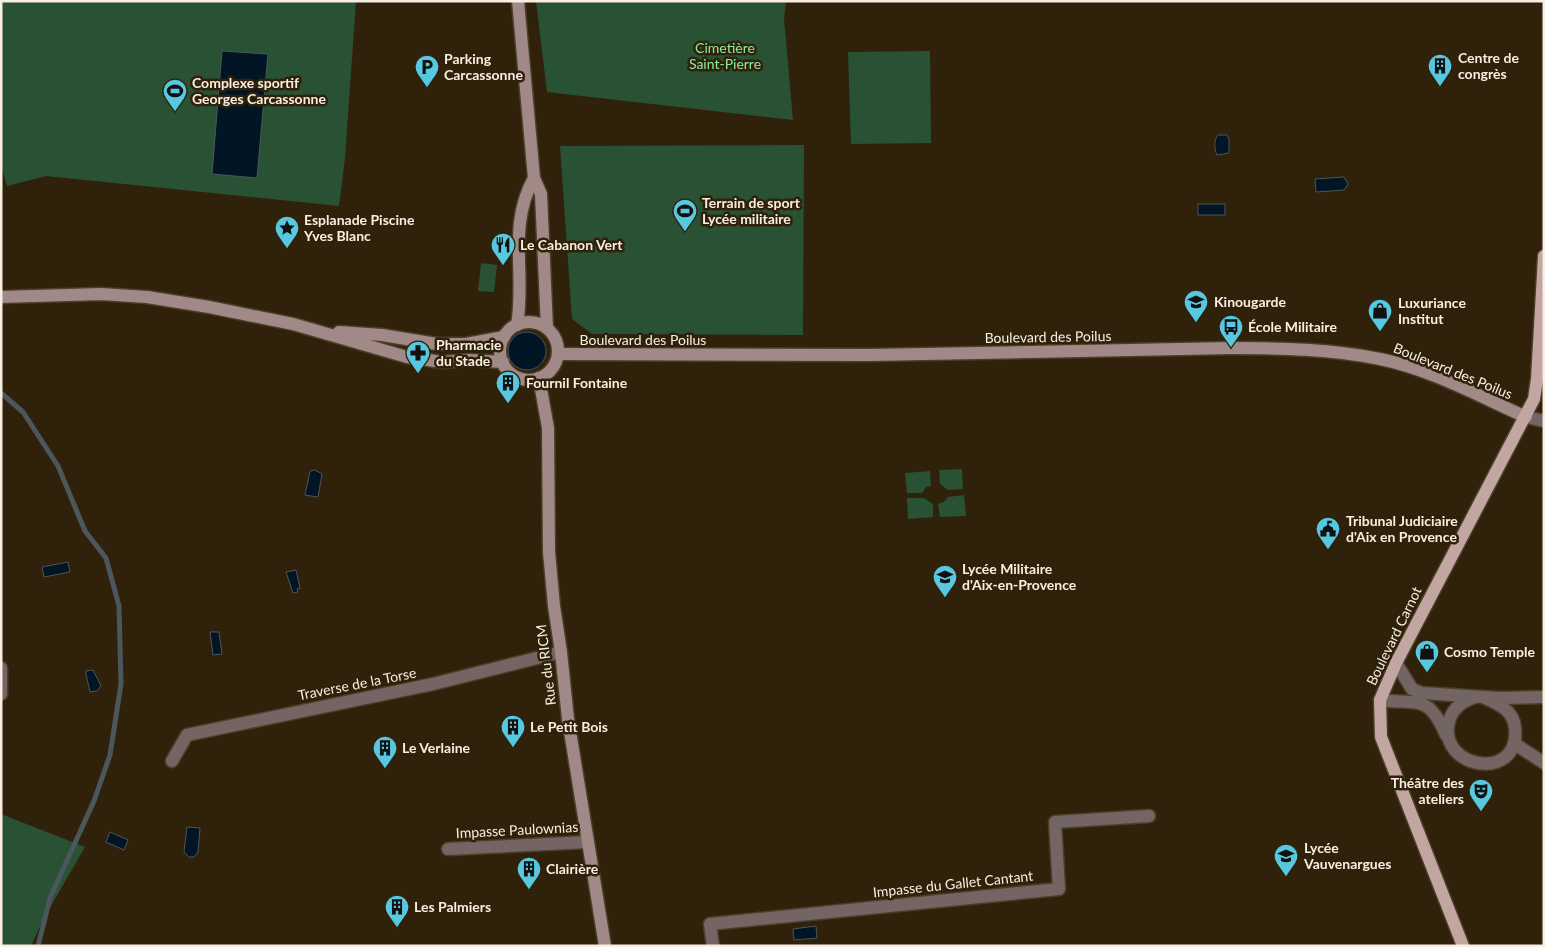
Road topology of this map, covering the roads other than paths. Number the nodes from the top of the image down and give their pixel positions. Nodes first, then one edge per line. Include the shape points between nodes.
1 (518, 1) edge
2 (534, 178) junction
3 (1544, 256) edge
4 (1, 297) edge
5 (518, 325) junction
6 (547, 328) junction
7 (322, 331) junction
8 (504, 337) junction
9 (558, 354) junction
10 (503, 362) junction
11 (539, 378) junction
12 (1541, 379) edge
13 (1526, 417) junction
14 (1544, 421) edge
15 (561, 652) junction
16 (1396, 663) junction
17 (1, 668) edge
18 (1, 694) edge
19 (1544, 697) edge
20 (1480, 698) junction
21 (1380, 700) junction
22 (1447, 737) junction
23 (1514, 744) junction
24 (1544, 752) edge
25 (172, 761) dead end
26 (1544, 763) edge
27 (1149, 816) dead end
28 (588, 842) junction
29 (448, 849) dead end
30 (605, 946) edge
31 (713, 946) edge
32 (1464, 946) edge

1 - 2 street
2 - 5 street via 524,196 518,234
2 - 6 street via 541,194
3 - 12 main road, Boulevard Carnot
4 - 7 street via 101,294 147,297
5 - 6 street via 532,322
5 - 8 street
6 - 9 street via 556,339
7 - 8 street via 444,344 466,344
7 - 10 street via 407,357 442,362
8 - 10 street via 501,345
9 - 11 street via 552,369
9 - 13 street, Boulevard des Poilus via 870,355 1290,349 1380,359 1442,380
10 - 11 street via 507,370 522,379
11 - 15 street, Rue du RICM via 548,428 549,552
12 - 13 main road, Boulevard Carnot
13 - 14 street
13 - 16 main road, Boulevard Carnot
15 - 25 street, Traverse de la Torse via 433,684 187,735
15 - 28 street, Rue du RICM via 568,720
16 - 20 street via 1412,689 1422,693
16 - 21 main road, Boulevard Carnot
17 - 18 street
19 - 20 street
20 - 22 street via 1465,701 1453,712
20 - 23 street via 1501,705 1510,714 1515,724
21 - 22 street via 1428,705 1439,718
21 - 32 main road, Boulevard Carnot via 1381,737
22 - 23 street via 1458,753 1478,763 1498,762 1505,758
23 - 24 street
23 - 26 street
27 - 31 street, Impasse du Gallet Cantant via 1054,822 1059,889 710,924
28 - 29 street, Impasse Paulownias
28 - 30 street, Rue du RICM

